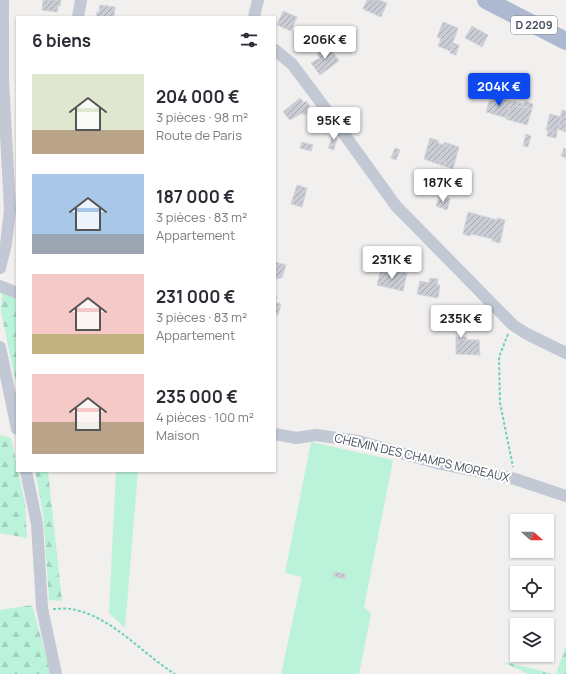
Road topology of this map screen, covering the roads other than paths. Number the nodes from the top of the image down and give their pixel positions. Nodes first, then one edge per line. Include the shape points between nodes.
1 (3, 0) edge
2 (81, 0) edge
3 (258, 0) edge
4 (478, 0) edge
5 (494, 4) edge
6 (78, 16) edge
7 (254, 16) edge
8 (566, 41) edge
9 (276, 51) edge
10 (1, 79) edge
11 (0, 268) edge
12 (0, 286) edge
13 (16, 293) edge
14 (0, 347) edge
15 (566, 353) edge
16 (16, 424) edge
17 (276, 434) edge
18 (26, 472) edge
19 (566, 496) edge
20 (56, 674) edge

1 - 10 street
2 - 6 street
3 - 7 street
4 - 5 main road, D 2209
5 - 8 main road, D 2209
9 - 15 street via 292,64 396,206 513,324 527,334
10 - 11 street via 10,210
12 - 13 street
14 - 16 street
17 - 19 street, CHEMIN DES CHAMPS MOREAUX via 296,438 316,435 358,441 437,463 515,479
18 - 20 street via 37,524 42,608

